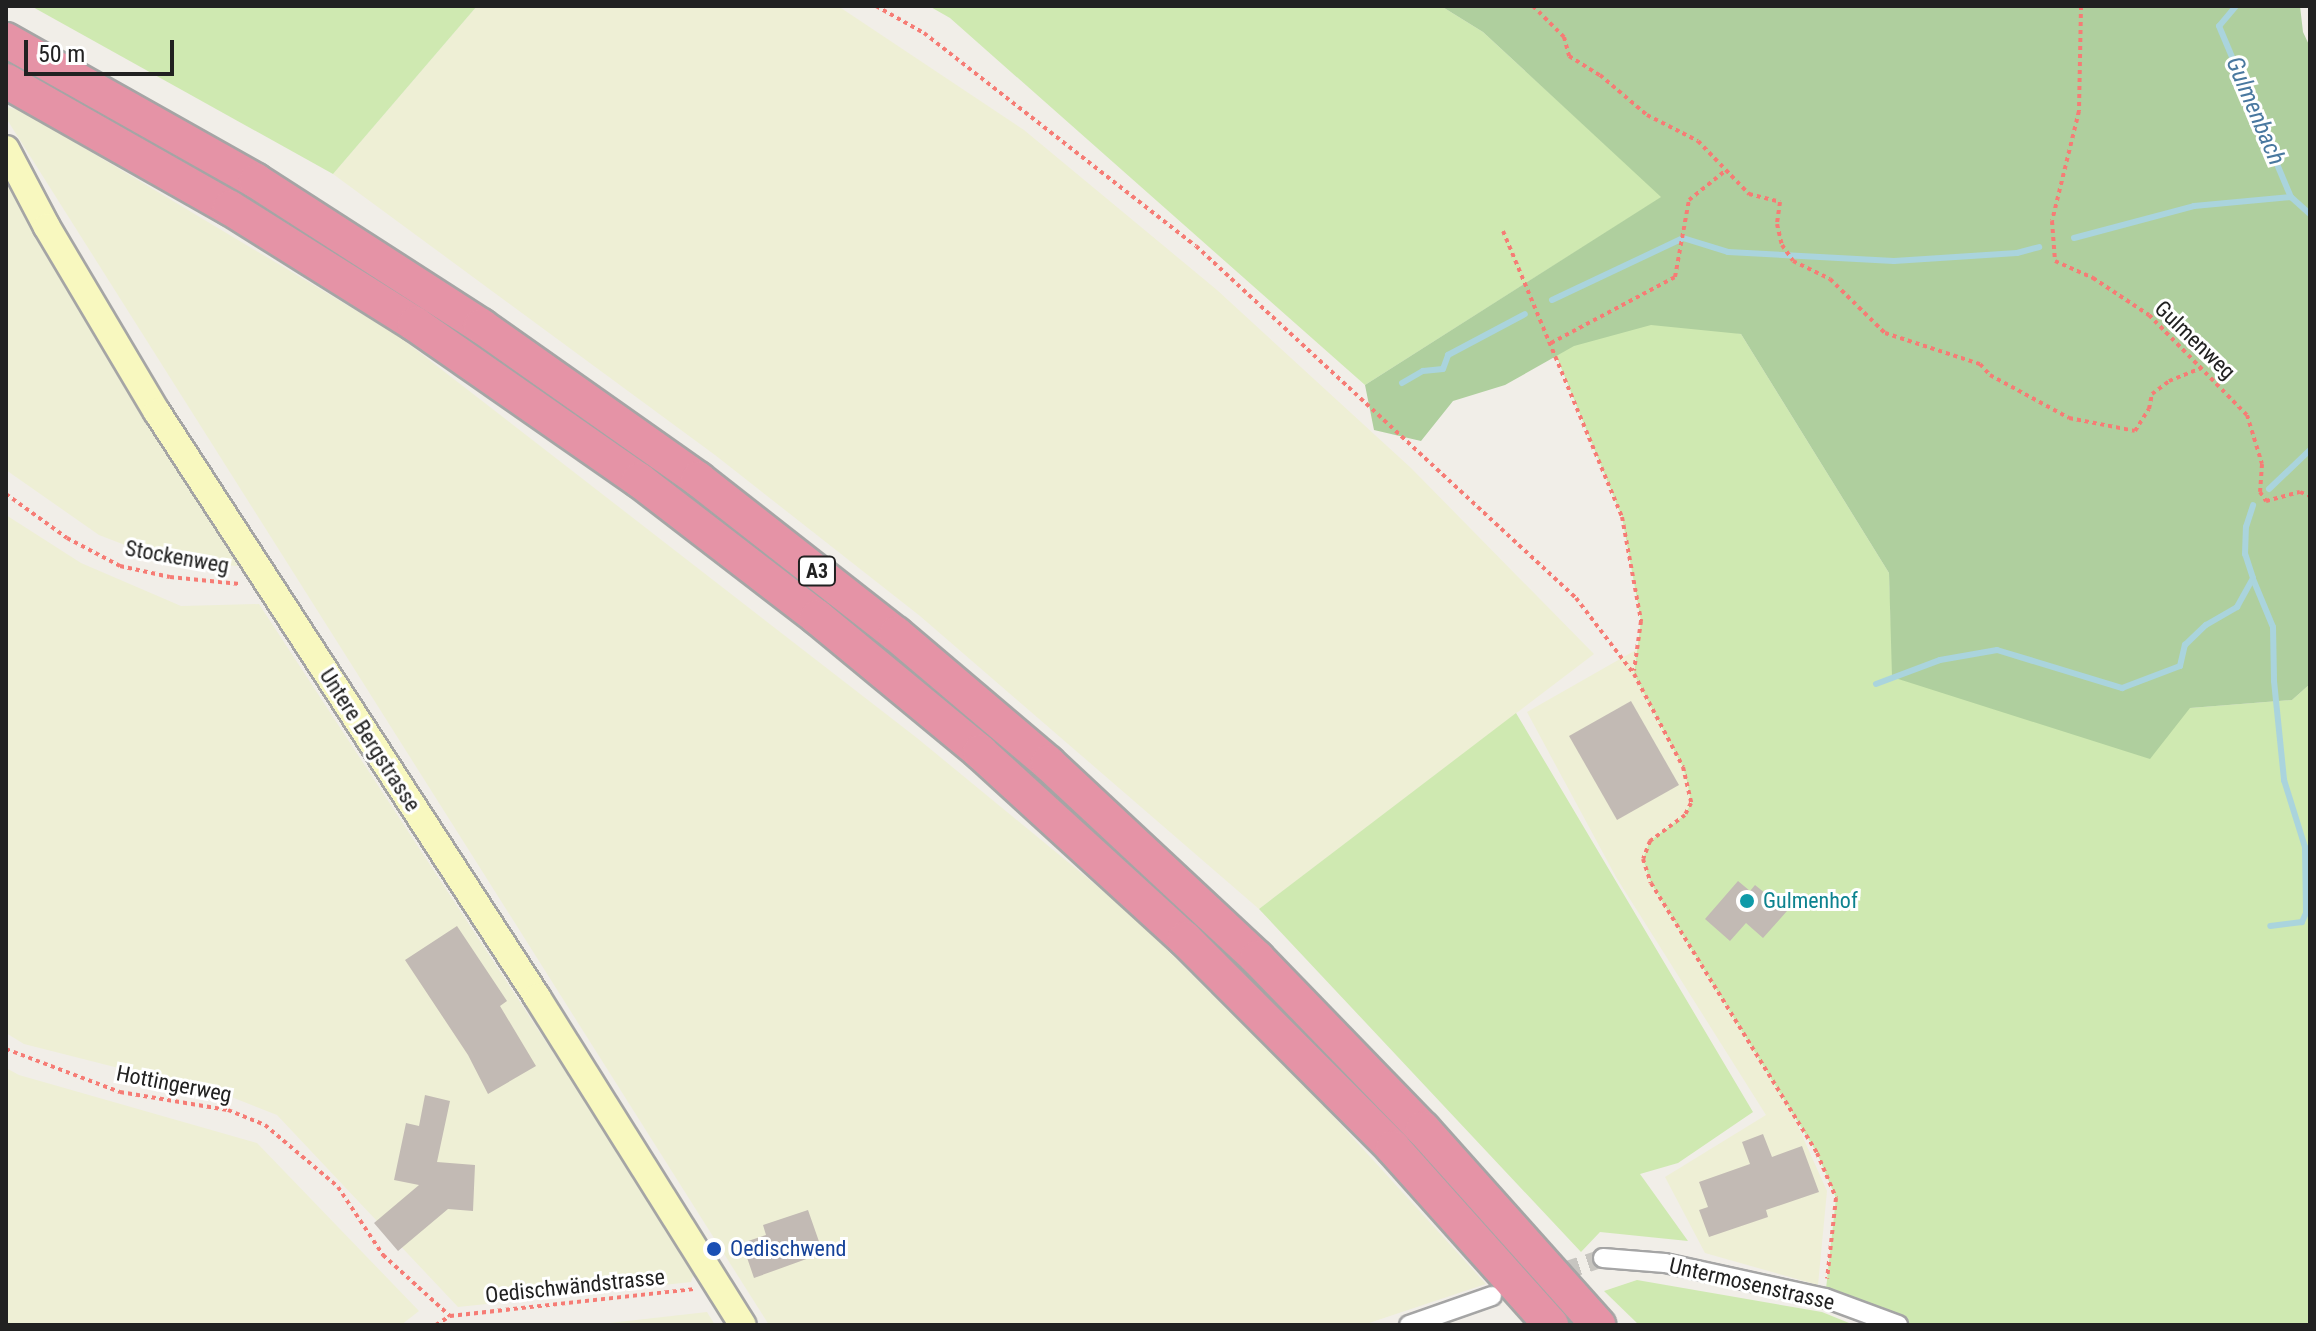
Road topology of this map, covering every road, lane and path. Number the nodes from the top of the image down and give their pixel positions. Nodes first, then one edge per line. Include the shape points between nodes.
1 (876, 6) edge
2 (1533, 6) edge
3 (2081, 6) edge
4 (6, 40) edge
5 (6, 81) edge
6 (6, 149) edge
7 (1725, 171) junction
8 (1503, 231) dead end
9 (1551, 343) junction
10 (2201, 368) junction
11 (6, 494) edge
12 (2310, 496) edge
13 (265, 579) junction
14 (1634, 674) junction
15 (6, 1049) edge
16 (1603, 1258) tunnel mouth
17 (719, 1287) junction
18 (1492, 1296) tunnel mouth
19 (1825, 1298) junction
20 (450, 1316) junction
21 (436, 1325) edge
22 (743, 1325) edge
23 (1409, 1325) edge
24 (1551, 1325) edge
25 (1598, 1325) edge
26 (1898, 1325) edge

1 - 14 path via 924,33 1196,246 1576,598
2 - 7 path via 1564,37 1569,56 1647,115 1698,141
3 - 10 path, Gulmenweg via 2079,111 2052,221 2055,261 2093,278 2149,315
4 - 25 highway, A3 via 256,181 430,291 698,479 896,634 1070,782 1257,958 1423,1129
5 - 24 highway, A3 via 230,208 415,324 639,480 817,617 991,762 1195,948 1374,1128
6 - 13 main road, Untere Bergstrasse via 103,324
7 - 9 path via 1689,200 1675,277
7 - 10 path via 1749,194 1780,202 1777,224 1793,261 1830,279 1885,333 1969,359 2069,418 2135,431 2152,394
8 - 9 path
9 - 14 path via 1622,517 1641,621
10 - 12 path, Gulmenweg via 2247,415 2262,464 2260,492 2266,501 2300,492
11 - 13 path, Stockenweg via 67,538 120,566 235,585
13 - 17 main road, Untere Bergstrasse
14 - 19 path via 1683,767 1691,803 1685,815 1650,841 1643,859 1651,883 1817,1153 1836,1198
15 - 20 path, Hottingerweg via 120,1092 228,1110 265,1125 338,1187 383,1255
16 - 19 street, Untermosenstrasse via 1665,1263
17 - 20 path, Oedischwändstrasse
17 - 22 main road, Untere Bergstrasse
18 - 23 street
19 - 26 street, Untermosenstrasse
20 - 21 path, Oedischwändstrasse

